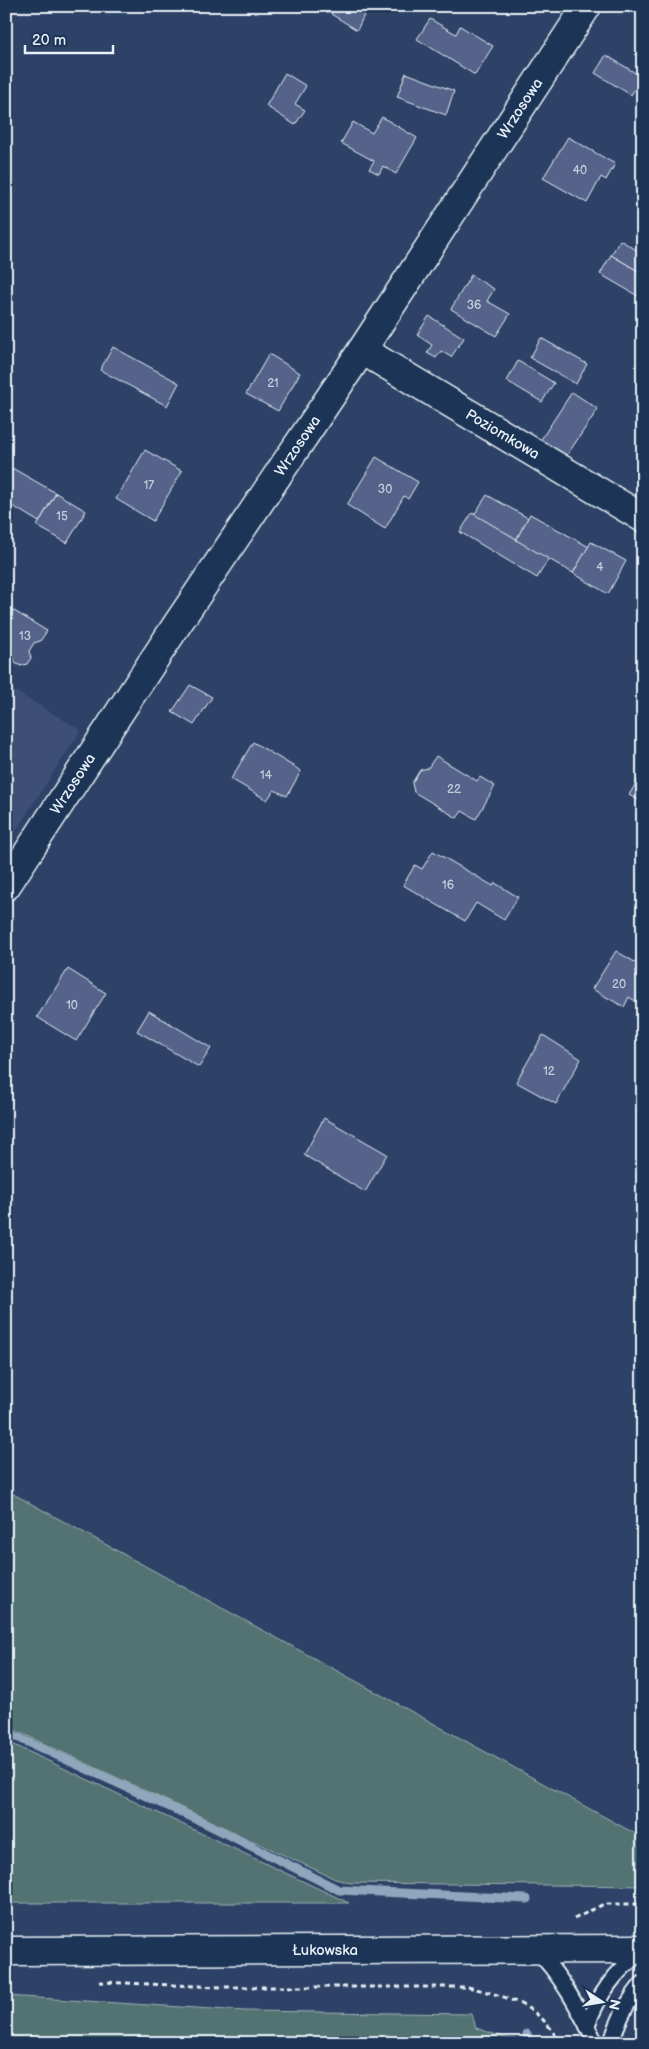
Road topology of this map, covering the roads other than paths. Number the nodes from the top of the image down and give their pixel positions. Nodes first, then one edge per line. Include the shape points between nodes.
1 (587, 6) edge
2 (362, 350) junction
3 (643, 518) edge
4 (6, 886) edge
5 (536, 1949) junction
6 (643, 1950) edge
7 (6, 1951) edge
8 (643, 1983) edge
9 (587, 2026) junction
10 (596, 2043) edge
11 (611, 2043) edge

1 - 2 street, Wrzosowa
2 - 3 street, Poziomkowa
2 - 4 street, Wrzosowa
5 - 6 street, Łukowska
5 - 7 street, Łukowska
5 - 9 lane via 549,1963
6 - 9 lane via 608,1983
8 - 11 lane via 617,2020
9 - 10 lane

